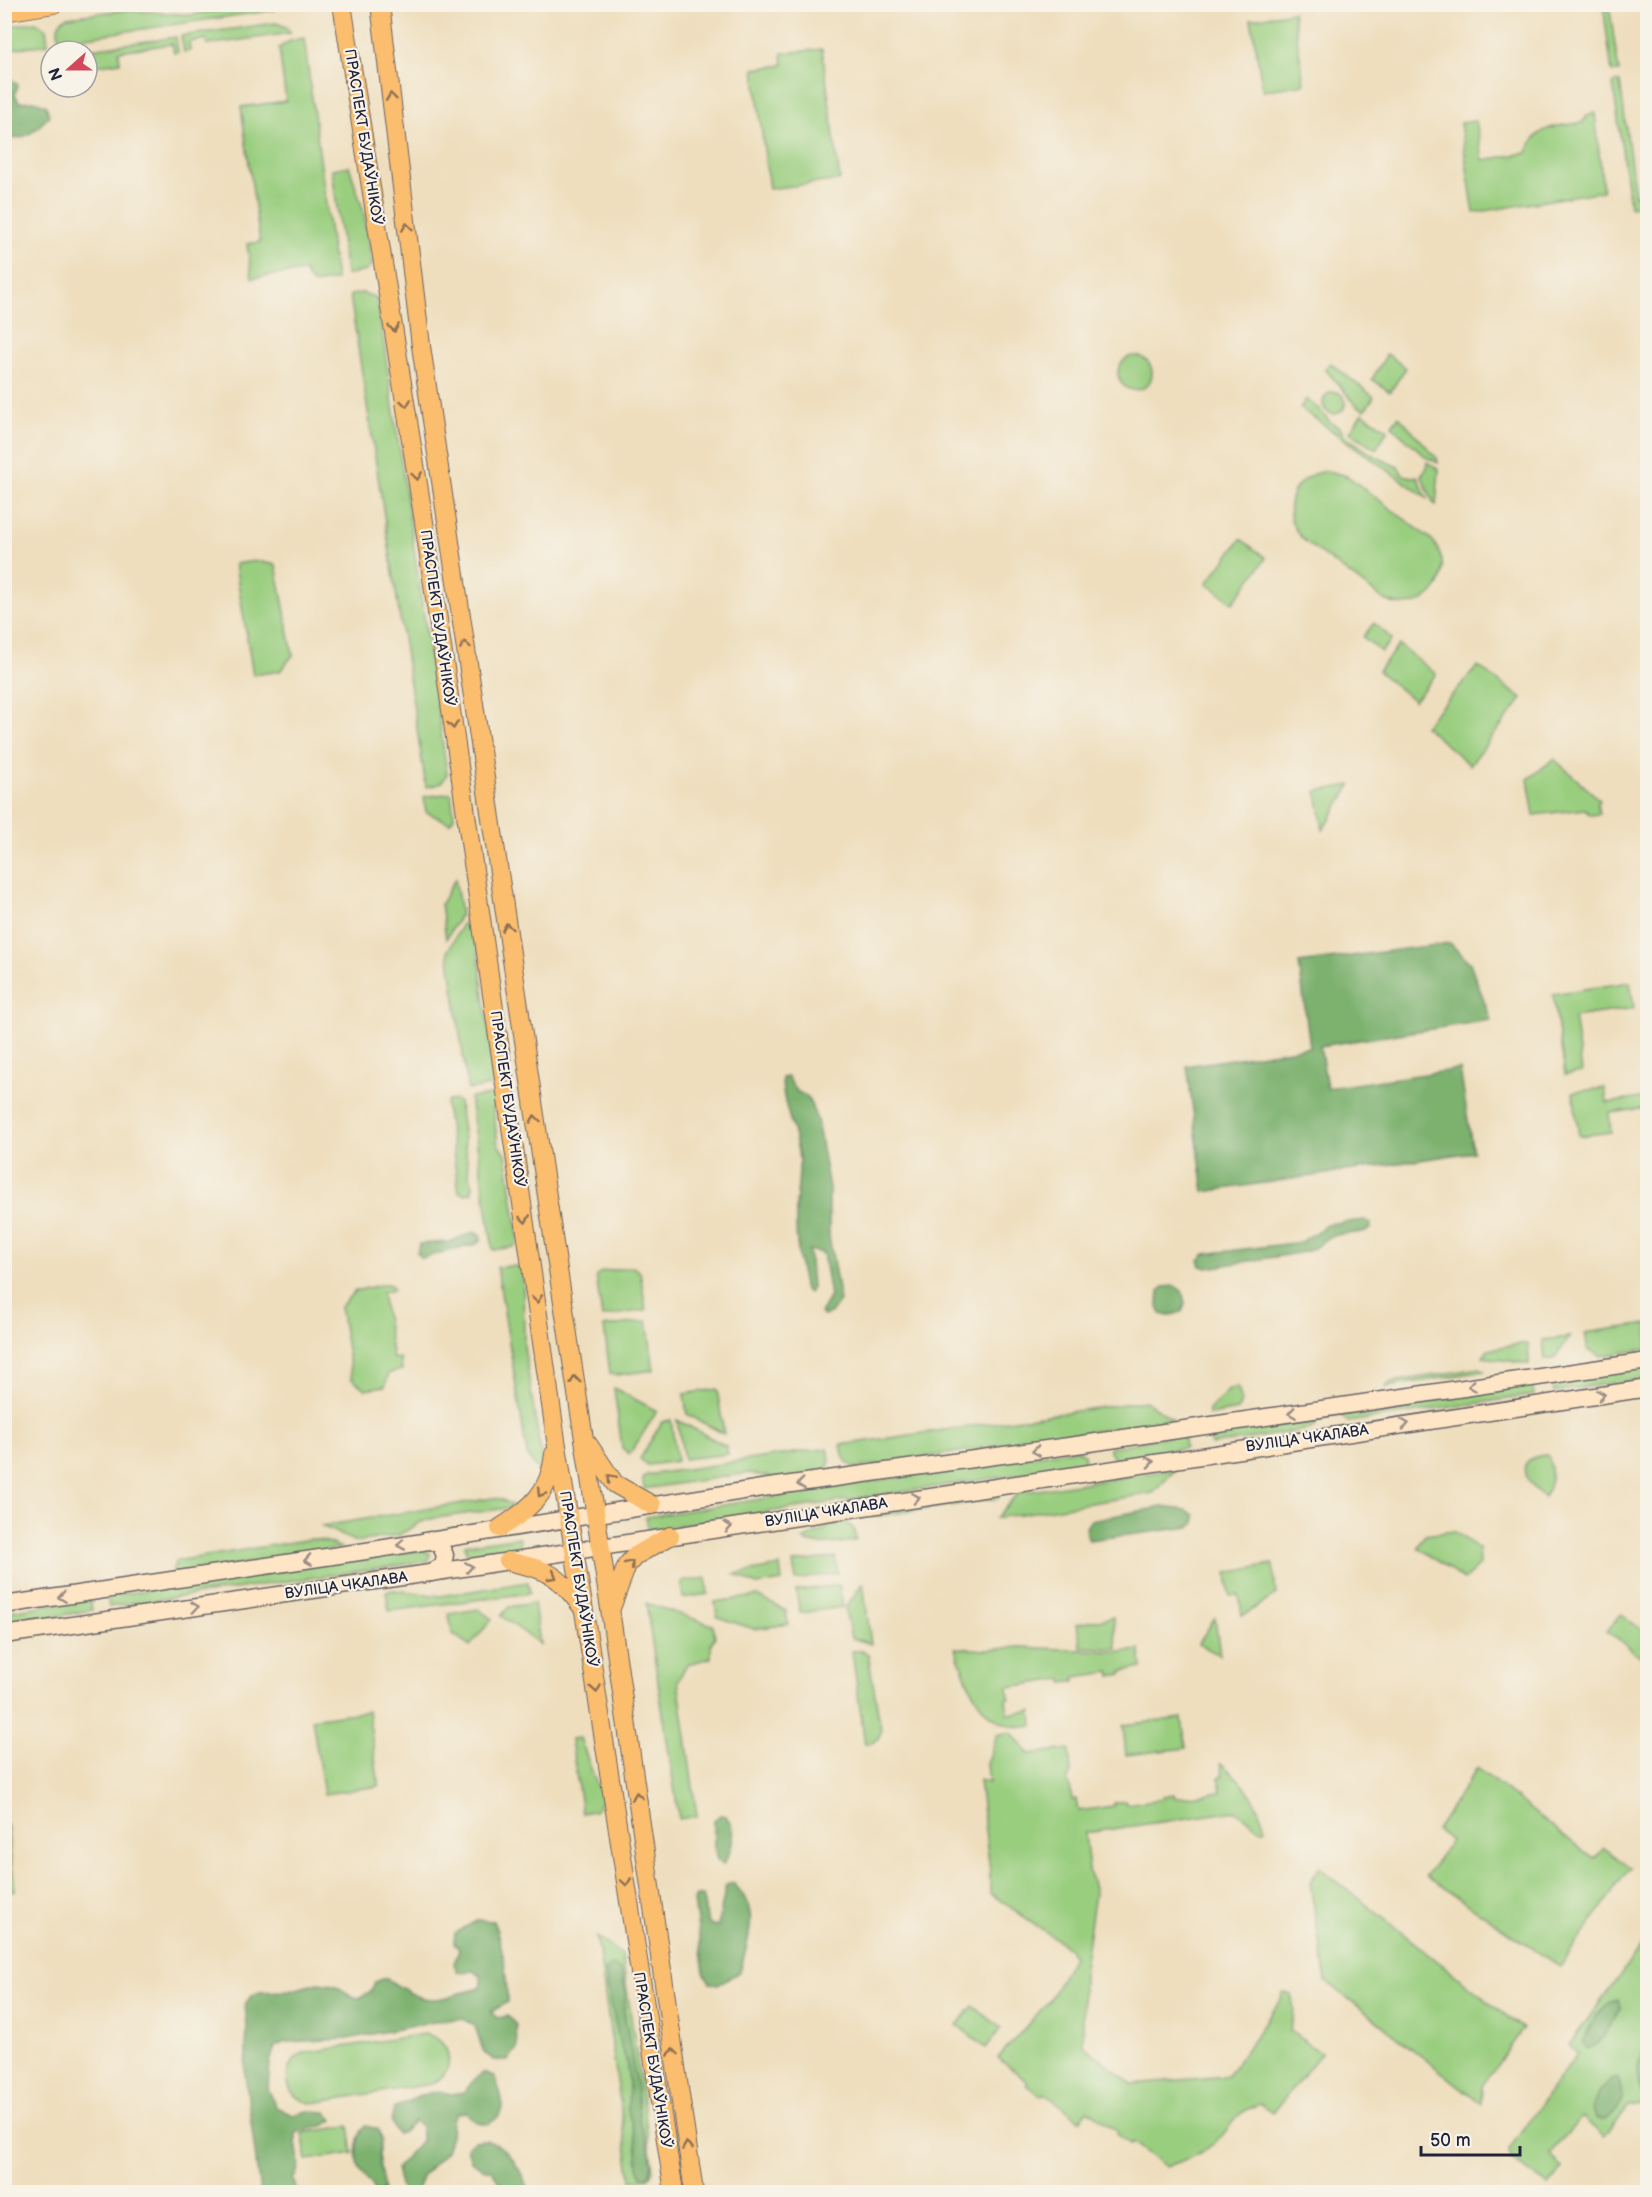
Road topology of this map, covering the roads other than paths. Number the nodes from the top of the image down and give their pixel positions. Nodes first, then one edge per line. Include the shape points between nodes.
1 (54, 4) edge
2 (381, 7) edge
3 (341, 9) edge
4 (4, 12) edge
5 (1647, 1361) edge
6 (1647, 1388) edge
7 (1324, 1409) junction
8 (1329, 1435) junction
9 (584, 1437) junction
10 (1114, 1439) junction
11 (556, 1440) junction
12 (1076, 1445) junction
13 (1118, 1467) junction
14 (1080, 1473) junction
15 (652, 1505) junction
16 (596, 1514) junction
17 (569, 1518) junction
18 (500, 1528) junction
19 (670, 1536) junction
20 (425, 1541) junction
21 (601, 1546) junction
22 (574, 1550) junction
23 (508, 1561) junction
24 (430, 1573) junction
25 (4, 1605) edge
26 (610, 1609) junction
27 (584, 1611) junction
28 (4, 1635) edge
29 (674, 2193) edge
30 (694, 2193) edge

1 - 4 main road
9 -> 2 main road, ПРАСПЕКТ БУДАЎНІКОЎ via 421,346
3 -> 11 main road, ПРАСПЕКТ БУДАЎНІКОЎ via 419,487
5 -> 7 main road, ВУЛІЦА ЧКАЛАВА
8 -> 6 main road, ВУЛІЦА ЧКАЛАВА
7 - 8 main road
7 -> 10 main road, ВУЛІЦА ЧКАЛАВА
13 -> 8 main road, ВУЛІЦА ЧКАЛАВА
15 -> 9 main road via 615,1484
9 - 16 main road, ПРАСПЕКТ БУДАЎНІКОЎ
10 - 12 main road, ВУЛІЦА ЧКАЛАВА
10 - 13 main road via 1105,1453 1107,1461
11 - 17 main road, ПРАСПЕКТ БУДАЎНІКОЎ
11 -> 18 main road via 545,1490
12 - 14 main road via 1085,1448 1090,1457 1088,1467
12 -> 15 main road, ВУЛІЦА ЧКАЛАВА
13 - 14 main road, ВУЛІЦА ЧКАЛАВА
19 -> 14 main road, ВУЛІЦА ЧКАЛАВА
15 - 16 main road, ВУЛІЦА ЧКАЛАВА
16 - 17 main road, ВУЛІЦА ЧКАЛАВА
16 - 21 main road, ПРАСПЕКТ БУДАЎНІКОЎ
17 - 18 main road, ВУЛІЦА ЧКАЛАВА
17 - 22 main road, ПРАСПЕКТ БУДАЎНІКОЎ
18 - 20 main road, ВУЛІЦА ЧКАЛАВА
19 - 21 main road, ВУЛІЦА ЧКАЛАВА
26 -> 19 main road via 627,1565
20 - 24 main road via 440,1545 445,1556 443,1565
20 -> 25 main road, ВУЛІЦА ЧКАЛАВА
21 - 22 main road, ВУЛІЦА ЧКАЛАВА
21 - 26 main road, ПРАСПЕКТ БУДАЎНІКОЎ
22 - 23 main road, ВУЛІЦА ЧКАЛАВА
22 - 27 main road, ПРАСПЕКТ БУДАЎНІКОЎ
24 -> 23 main road, ВУЛІЦА ЧКАЛАВА
23 -> 27 main road via 552,1574 566,1585
28 -> 24 main road, ВУЛІЦА ЧКАЛАВА
30 -> 26 main road, ПРАСПЕКТ БУДАЎНІКОЎ
27 -> 29 main road, ПРАСПЕКТ БУДАЎНІКОЎ

